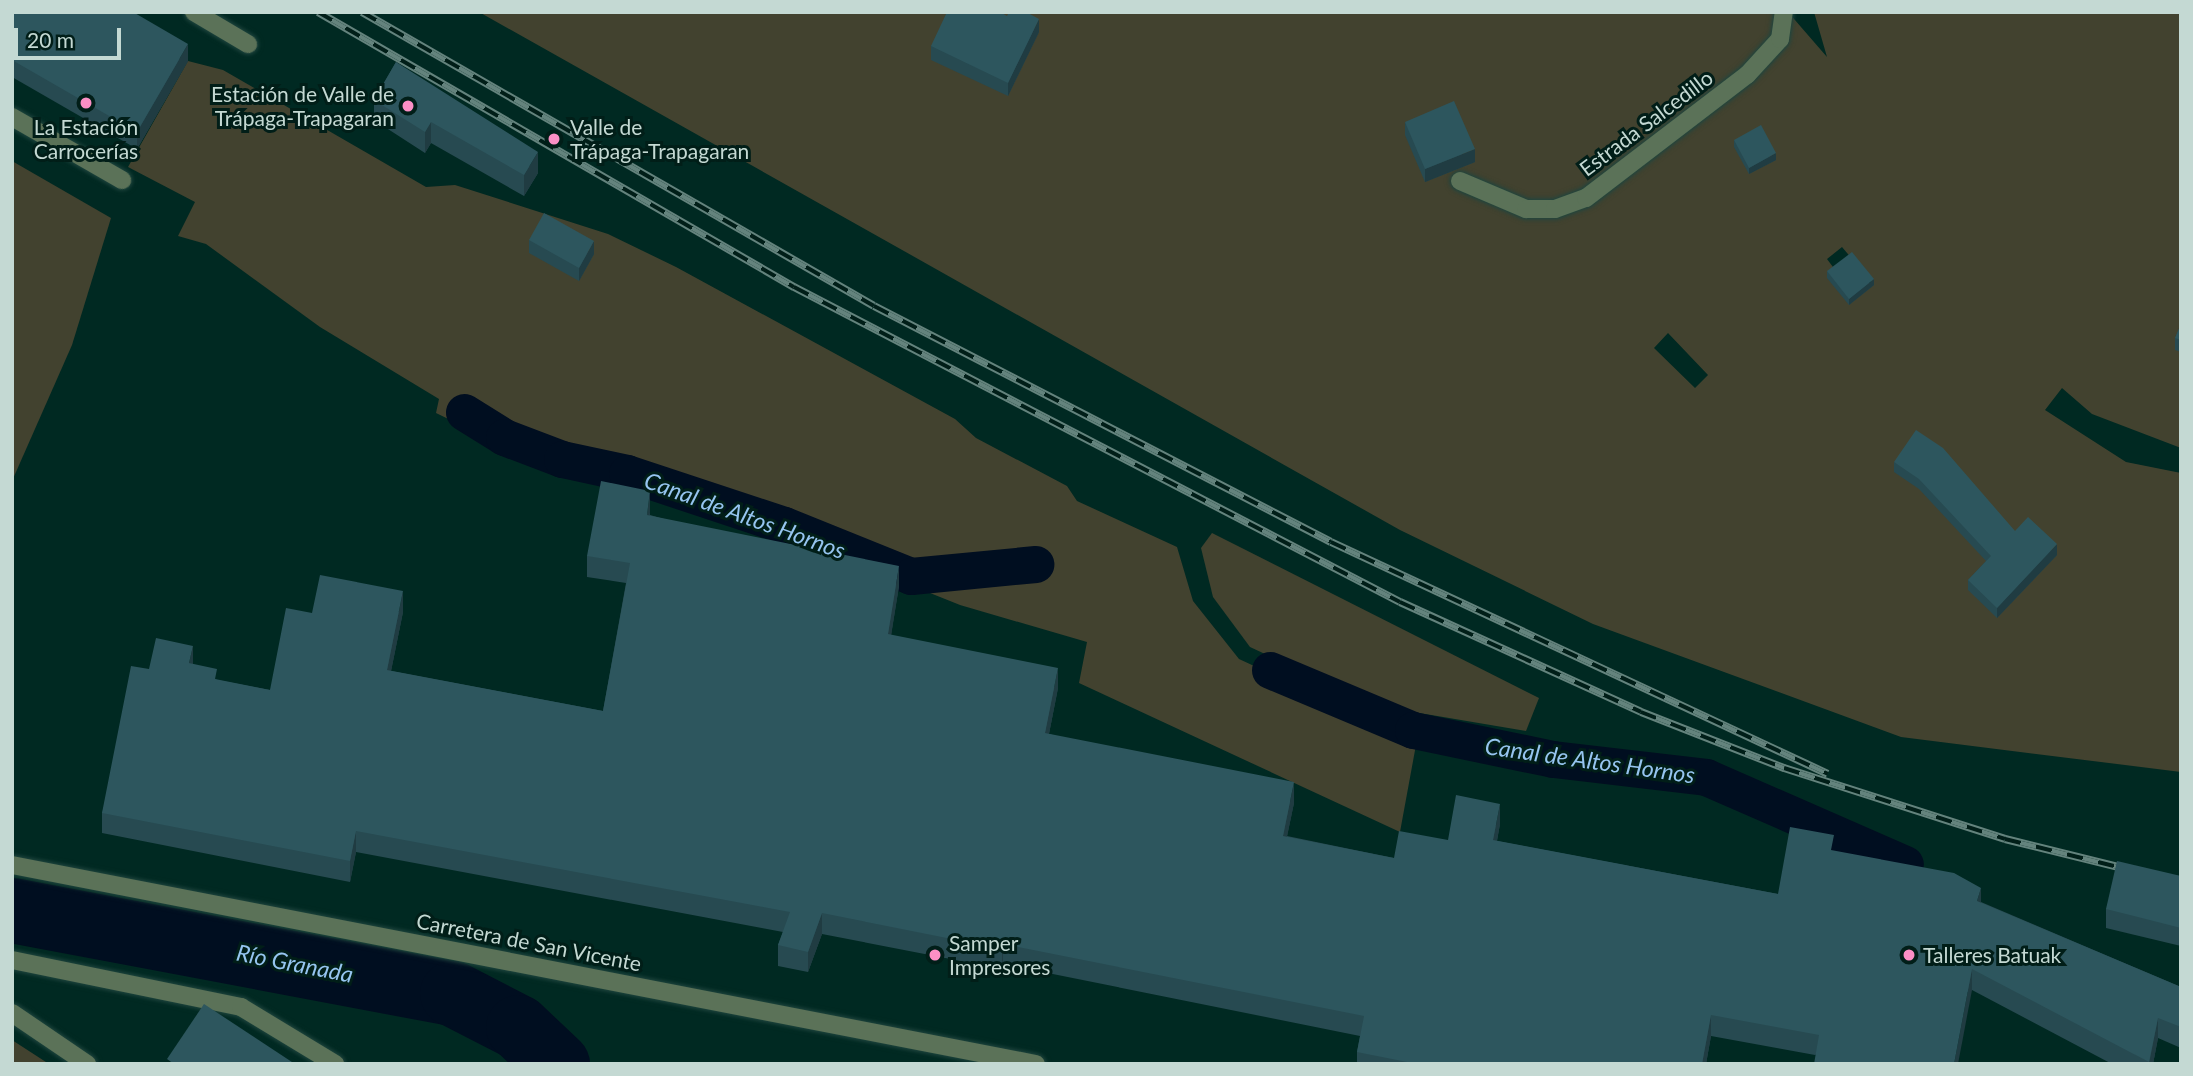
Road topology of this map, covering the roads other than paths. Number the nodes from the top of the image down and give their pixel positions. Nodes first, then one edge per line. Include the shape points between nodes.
1 (194, 12) edge
2 (1784, 12) edge
3 (248, 44) dead end
4 (12, 117) edge
5 (122, 180) dead end
6 (1460, 181) dead end
7 (12, 864) edge
8 (12, 960) edge
9 (12, 1013) edge
10 (87, 1064) edge
11 (335, 1064) edge
12 (1036, 1064) edge

1 - 3 street
2 - 6 street, Estrada Salcedillo via 1780,39 1747,75 1586,198 1555,209 1526,209
4 - 5 street
7 - 12 street, Carretera de San Vicente
8 - 11 street via 241,1007
9 - 10 street

